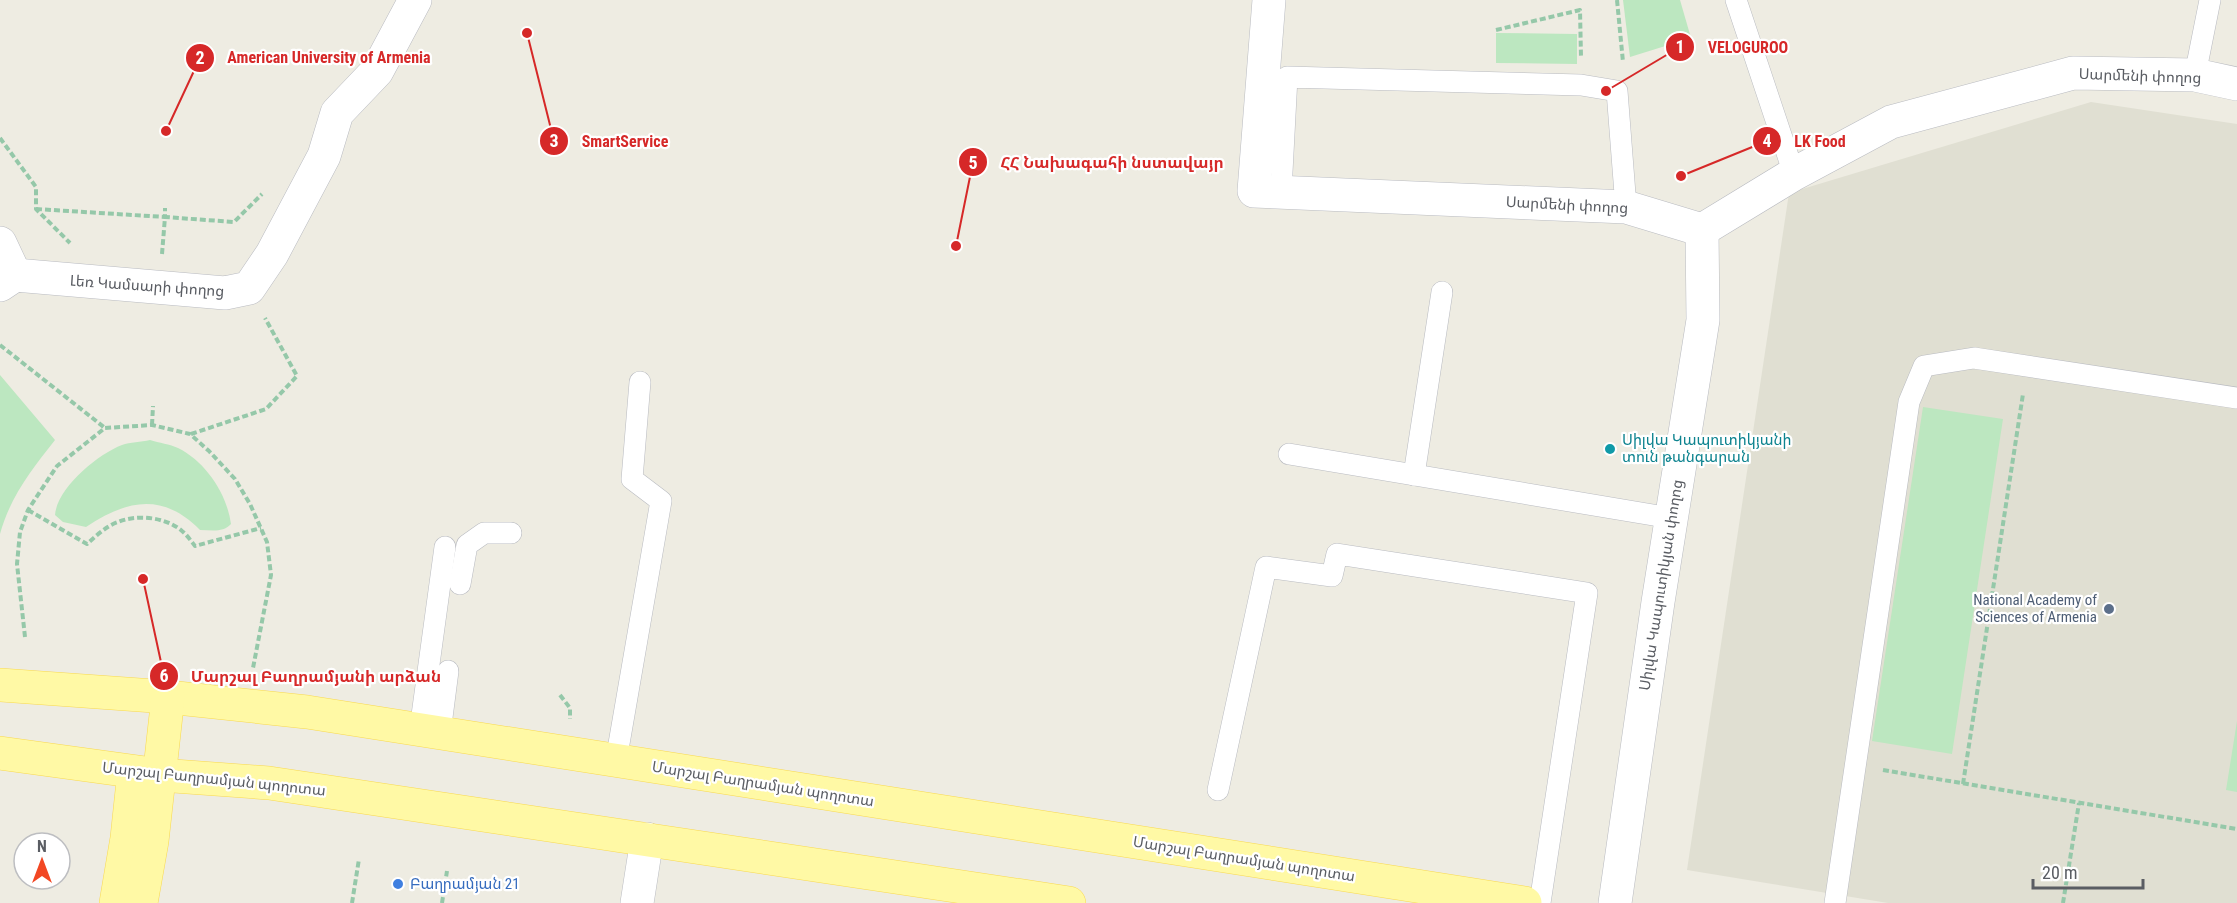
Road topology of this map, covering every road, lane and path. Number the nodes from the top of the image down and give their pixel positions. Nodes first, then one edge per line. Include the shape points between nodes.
1 (415, 0) edge
2 (1269, 0) edge
3 (1617, 0) edge
4 (1736, 0) edge
5 (2210, 0) edge
6 (1496, 30) dead end
7 (1581, 57) dead end
8 (1624, 67) dead end
9 (2195, 75) junction
10 (2237, 84) edge
11 (0, 138) edge
12 (1794, 174) junction
13 (1268, 191) junction
14 (252, 204) dead end
15 (1626, 207) junction
16 (165, 208) dead end
17 (36, 209) junction
18 (165, 217) junction
19 (1702, 230) junction
20 (0, 243) edge
21 (72, 244) dead end
22 (162, 257) dead end
23 (7, 280) edge
24 (249, 288) junction
25 (1442, 291) dead end
26 (0, 345) edge
27 (2028, 366) junction
28 (640, 382) dead end
29 (2237, 398) edge
30 (153, 406) dead end
31 (152, 424) junction
32 (105, 428) junction
33 (190, 434) junction
34 (1289, 454) dead end
35 (1414, 475) junction
36 (28, 510) junction
37 (1671, 518) junction
38 (261, 528) junction
39 (512, 533) dead end
40 (445, 547) dead end
41 (460, 584) dead end
42 (25, 638) dead end
43 (253, 668) dead end
44 (448, 671) dead end
45 (0, 685) edge
46 (560, 695) dead end
47 (168, 697) junction
48 (569, 723) dead end
49 (430, 731) junction
50 (0, 753) edge
51 (616, 761) junction
52 (1856, 766) junction
53 (147, 774) junction
54 (1963, 784) junction
55 (1218, 790) dead end
56 (2079, 803) junction
57 (2237, 829) edge
58 (647, 839) junction
59 (359, 859) dead end
60 (447, 872) dead end
61 (116, 903) edge
62 (141, 903) edge
63 (352, 903) edge
64 (442, 903) edge
65 (637, 903) edge
66 (1069, 903) edge
67 (1525, 903) edge
68 (1540, 903) edge
69 (1615, 903) edge
70 (1835, 903) edge
71 (2063, 903) edge

1 - 24 street via 377,71 337,113 324,156 272,254
2 - 13 street
3 - 8 path
4 - 12 lane
5 - 9 lane
6 - 7 path via 1580,10
9 - 10 street, Սարմենի փողոց
9 - 12 street, Սարմենի փողոց via 2073,73 1891,122
11 - 17 path via 36,187
12 - 19 street, Սարմենի փողոց
13 - 15 street, Սարմենի փողոց
13 - 15 lane via 1287,77 1581,85 1617,91
14 - 18 path via 234,222
15 - 19 street, Սարմենի փողոց
16 - 18 path
17 - 18 path
17 - 21 path
18 - 22 path
19 - 37 street, Սիլվա Կապուտիկյան փողոց via 1703,320
20 - 23 street
23 - 24 street, Լեռ Կամսարի փողոց via 225,293
24 - 33 path via 297,376 266,410
25 - 35 lane
26 - 32 path
27 - 29 lane
27 - 52 lane via 1974,358 1924,366 1909,402
27 - 54 path
28 - 51 lane via 632,479 661,501
30 - 31 path
31 - 32 path
31 - 33 path
32 - 36 path via 57,466
33 - 38 path via 235,479
34 - 35 lane
35 - 37 lane
36 - 38 path via 87,544 119,521 136,518 167,523 181,530 195,546
36 - 42 path via 20,532 16,564
37 - 69 street, Սիլվա Կապուտիկյան փողոց
38 - 43 path via 271,575
39 - 41 lane via 484,533 467,545
40 - 49 lane
44 - 49 lane
45 - 47 main road, Մարշալ Բաղրամյան պողոտա
46 - 48 path via 570,708
47 - 49 main road, Մարշալ Բաղրամյան պողոտա via 278,708
47 - 53 main road
49 - 51 main road, Մարշալ Բաղրամյան պողոտա
50 - 53 main road, Մարշալ Բաղրամյան պողոտա
51 - 67 main road, Մարշալ Բաղրամյան պողոտա
52 - 54 path
52 - 70 lane
53 - 58 main road, Մարշալ Բաղրամյան պողոտա via 269,783
53 - 61 main road
53 - 62 main road via 152,841
54 - 56 path
55 - 68 lane via 1266,567 1332,576 1337,554 1587,593
56 - 57 path
56 - 71 path
58 - 65 street
58 - 66 main road, Մարշալ Բաղրամյան պողոտա
59 - 63 path
60 - 64 path

